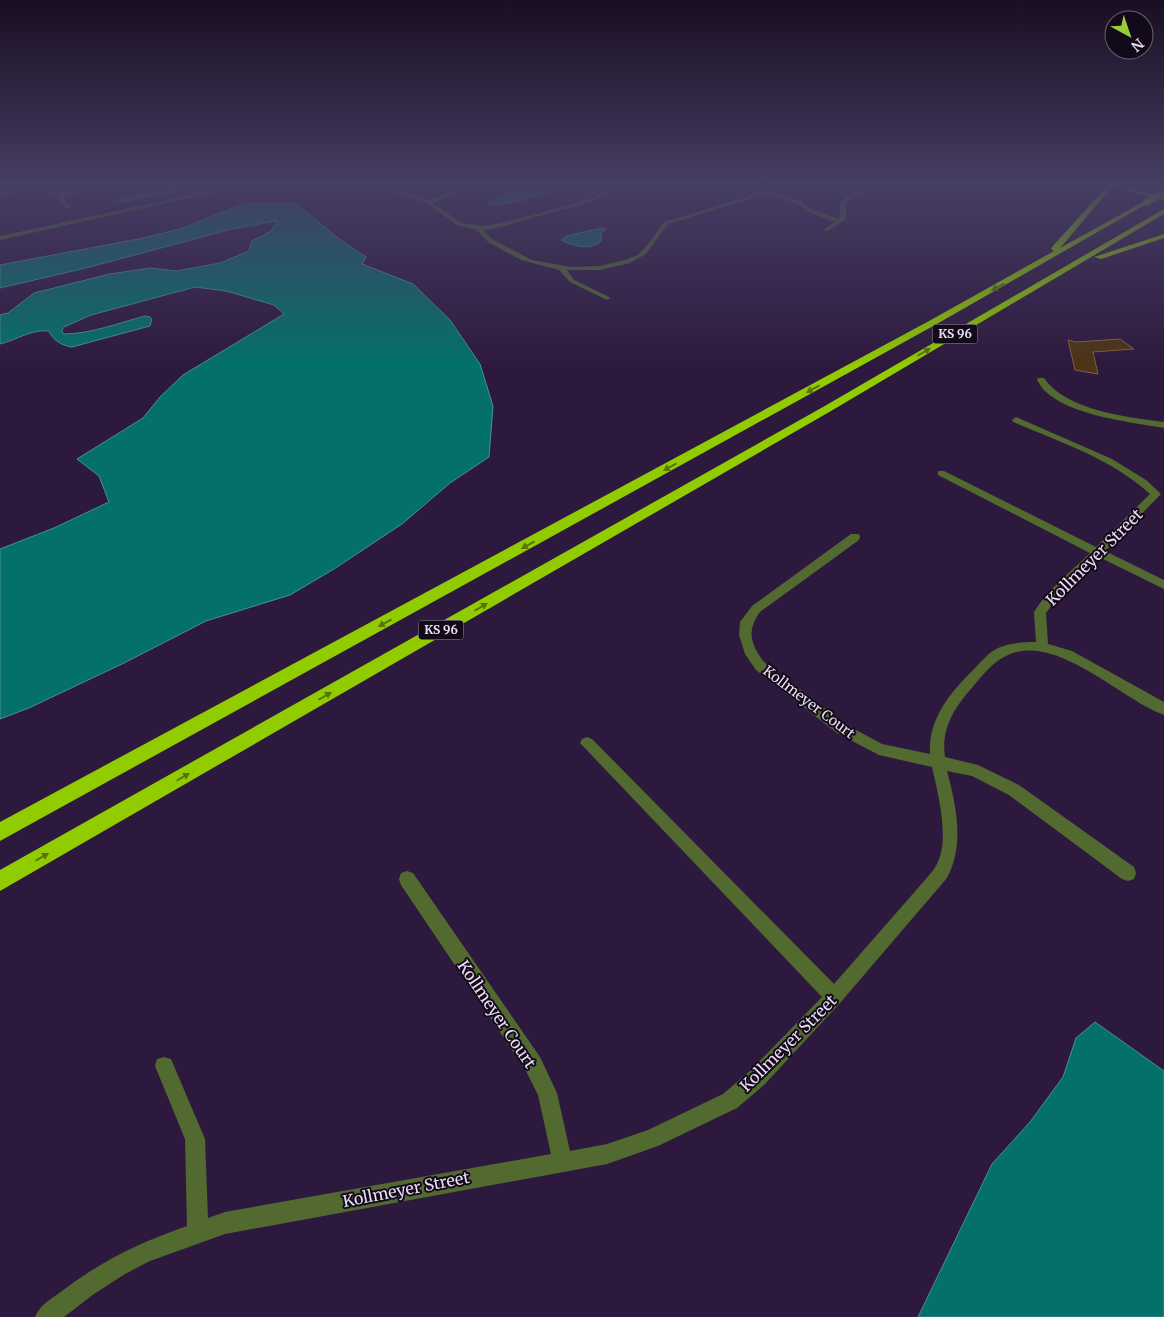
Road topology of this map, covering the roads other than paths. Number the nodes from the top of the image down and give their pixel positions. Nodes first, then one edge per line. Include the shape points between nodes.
1 (495, 243) edge
2 (651, 243) edge
3 (1060, 243) edge
4 (1074, 243) edge
5 (1109, 243) edge
6 (1141, 243) edge
7 (561, 268) junction
8 (1019, 275) junction
9 (1029, 290) junction
10 (607, 298) dead end
11 (1041, 380) dead end
12 (1016, 420) dead end
13 (1164, 425) edge
14 (941, 473) dead end
15 (1160, 494) edge
16 (855, 537) dead end
17 (1098, 551) junction
18 (1164, 585) edge
19 (1042, 647) junction
20 (1164, 709) edge
21 (587, 743) dead end
22 (937, 761) junction
23 (0, 832) edge
24 (1128, 873) dead end
25 (406, 878) dead end
26 (0, 882) edge
27 (834, 997) junction
28 (164, 1066) dead end
29 (562, 1160) junction
30 (198, 1233) junction
31 (46, 1317) edge

1 - 7 street via 527,260
2 - 7 street via 646,251 627,262 597,268
3 - 8 highway
4 - 8 highway, KS 96, bridge
5 - 9 highway, KS 96
6 - 9 highway via 1088,261
7 - 10 street via 572,281
8 -> 23 highway, KS 96
26 -> 9 highway, KS 96
11 - 13 street via 1051,392 1078,405 1116,417
12 - 15 street via 1133,474
14 - 17 street
15 - 17 street, Kollmeyer Street
16 - 22 street, Kollmeyer Court via 756,609 746,622 744,635 747,646 760,666 842,729 879,749
17 - 18 street
17 - 19 street, Kollmeyer Street via 1040,612
19 - 20 street via 1068,654
19 - 22 street, Kollmeyer Street via 1008,648 996,655 952,700 937,738
21 - 27 street
22 - 24 street, Kollmeyer Court via 973,770 1014,790
22 - 27 street, Kollmeyer Street via 949,822 945,866
25 - 29 street, Kollmeyer Court via 533,1064 547,1093
27 - 29 street, Kollmeyer Street via 757,1078 730,1101 651,1139 607,1154
28 - 30 street via 195,1139
29 - 30 street, Kollmeyer Street via 225,1223
30 - 31 street, Kollmeyer Street via 117,1266

